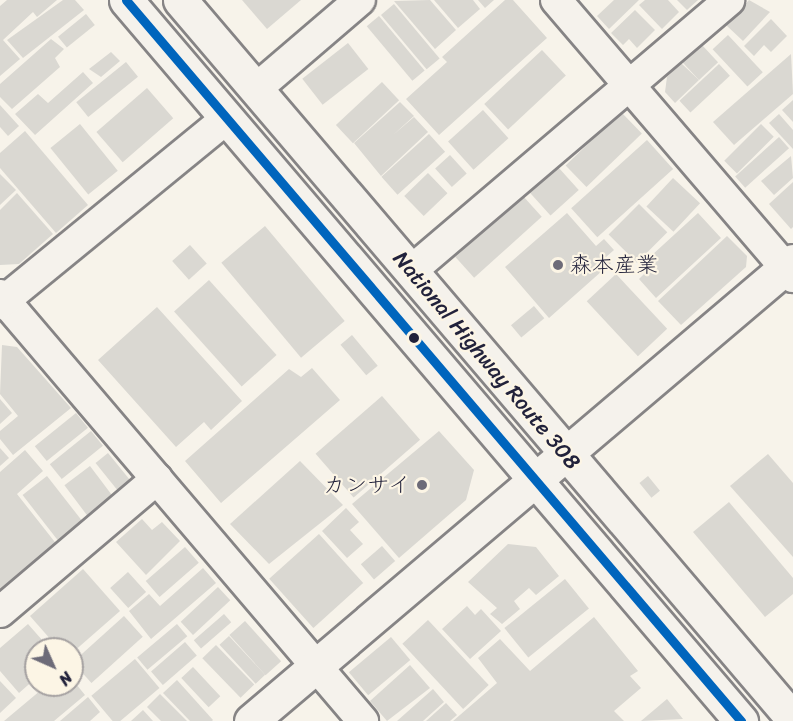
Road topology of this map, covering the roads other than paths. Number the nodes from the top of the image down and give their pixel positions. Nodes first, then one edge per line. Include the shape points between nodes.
1 (126, 0) edge
2 (180, 0) edge
3 (360, 0) edge
4 (556, 0) edge
5 (729, 0) edge
6 (630, 86) junction
7 (256, 88) junction
8 (227, 118) junction
9 (790, 269) edge
10 (411, 271) junction
11 (2, 300) edge
12 (567, 454) junction
13 (157, 479) junction
14 (534, 482) junction
15 (0, 612) edge
16 (316, 666) junction
17 (793, 719) edge
18 (251, 721) edge
19 (363, 721) edge
20 (741, 721) edge

1 - 8 main road, National Highway Route 308
2 - 7 main road, National Highway Route 308
3 - 7 street
4 - 6 street
5 - 6 street
6 - 9 street
6 - 10 street
7 - 10 main road, National Highway Route 308
8 - 11 street
8 - 14 main road, National Highway Route 308
9 - 12 main road
10 - 12 main road, National Highway Route 308
11 - 13 street
12 - 14 main road
12 - 17 main road, National Highway Route 308
13 - 15 street
13 - 16 street
14 - 16 main road
14 - 20 main road, National Highway Route 308
16 - 18 main road
16 - 19 street

